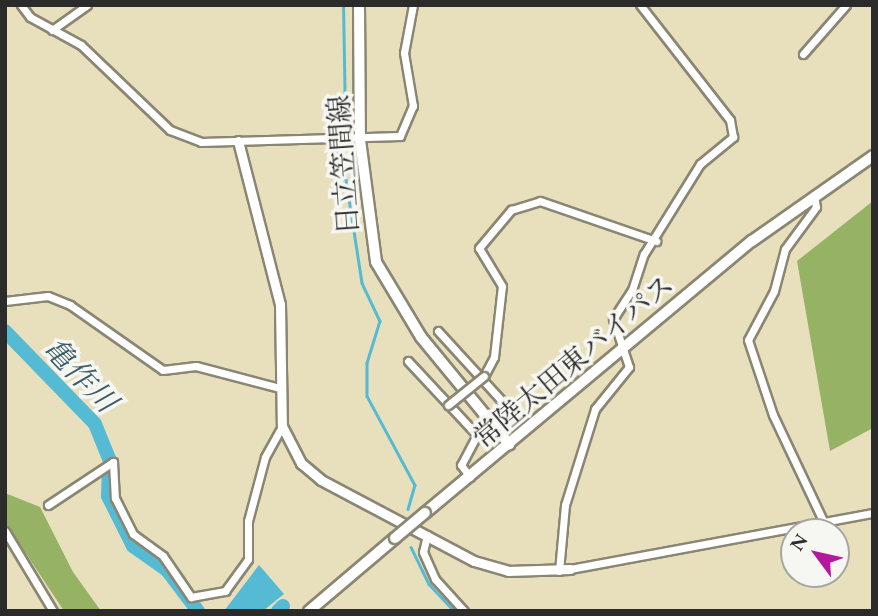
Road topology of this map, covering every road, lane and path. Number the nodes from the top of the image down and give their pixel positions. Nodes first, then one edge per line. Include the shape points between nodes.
1 (21, 5) edge
2 (87, 5) edge
3 (359, 5) edge
4 (413, 5) edge
5 (640, 5) edge
6 (846, 5) edge
7 (52, 30) junction
8 (803, 54) dead end
9 (360, 140) junction
10 (238, 141) junction
11 (873, 156) edge
12 (814, 194) junction
13 (656, 241) junction
14 (5, 301) edge
15 (438, 331) dead end
16 (622, 349) junction
17 (408, 360) dead end
18 (484, 376) junction
19 (280, 388) junction
20 (501, 400) dead end
21 (448, 405) junction
22 (282, 426) junction
23 (509, 444) junction
24 (470, 477) junction
25 (48, 505) dead end
26 (873, 513) edge
27 (822, 518) edge
28 (848, 518) edge
29 (5, 531) edge
30 (780, 531) edge
31 (427, 535) junction
32 (570, 569) joint
33 (559, 571) junction
34 (53, 611) edge
35 (309, 611) edge
36 (464, 611) edge

1 - 7 street
2 - 7 street
3 - 9 main road, 日立笠間線
4 - 9 street via 404,53 411,117 400,136
5 - 13 street via 730,120 733,137 701,164
6 - 8 street
7 - 10 street via 81,45 180,137
9 - 10 street
9 - 23 main road, 日立笠間線 via 376,262 421,337
10 - 19 street via 280,304
11 - 12 main road, 常陸太田東バイパス
12 - 16 main road, 常陸太田東バイパス
12 - 27 street via 816,207 785,248 774,290 748,340 773,415
13 - 16 street via 612,319
13 - 18 street via 540,201 510,210 479,248 502,286 494,357
14 - 19 street via 15,305 48,296 70,305 163,370 196,366
15 - 18 street
16 - 23 main road, 常陸太田東バイパス
16 - 33 street via 629,367 602,395 570,486
17 - 21 street
18 - 20 street
18 - 21 street, bridge
19 - 22 street
21 - 24 street via 477,435 461,465
22 - 25 street via 265,457 248,521 250,554 238,582 225,592 191,597 163,556 133,534 115,498 115,463
22 - 31 street via 310,472
23 - 24 main road, 常陸太田東バイパス
24 - 35 main road, 常陸太田東バイパス, bridge
26 - 28 street
29 - 34 street
30 - 32 street
31 - 33 street via 492,568
31 - 36 street via 423,552 435,579
32 - 33 street

